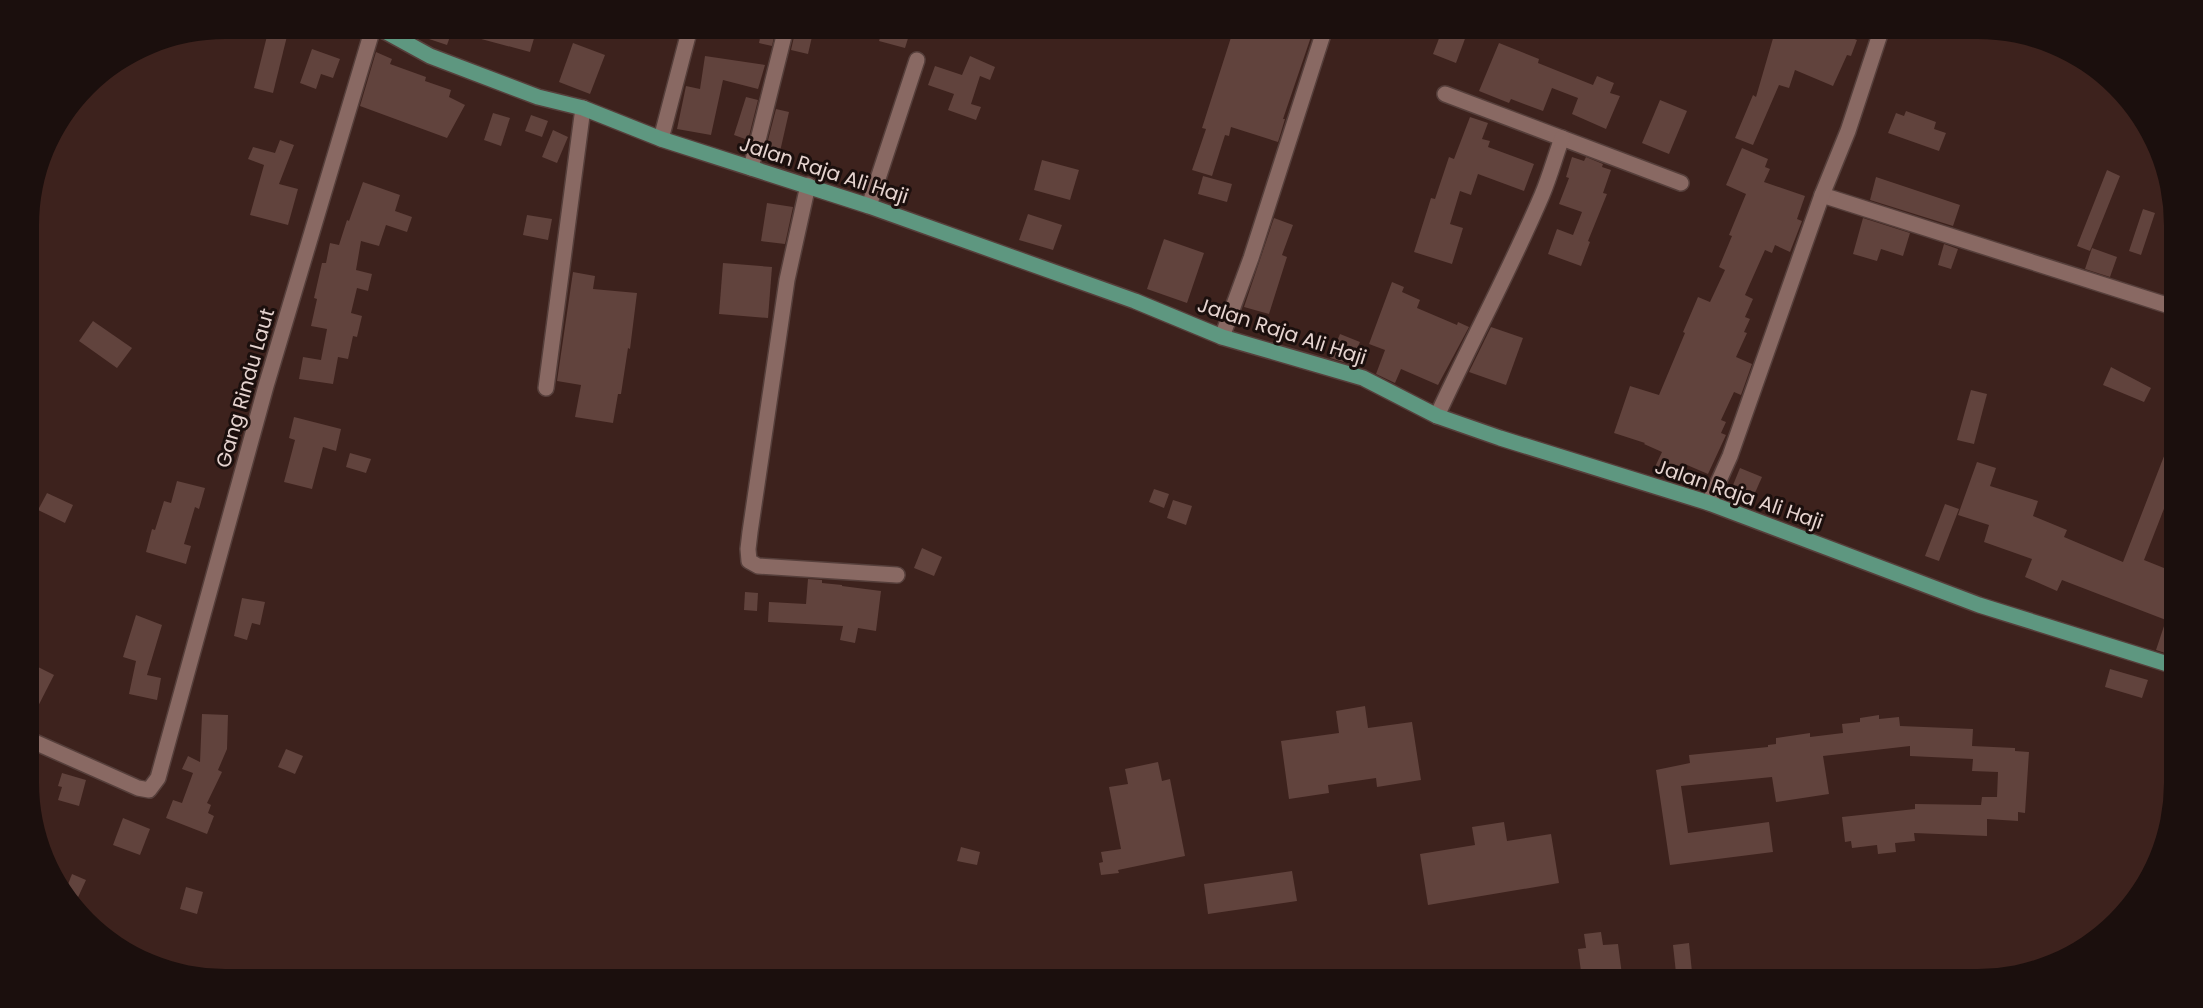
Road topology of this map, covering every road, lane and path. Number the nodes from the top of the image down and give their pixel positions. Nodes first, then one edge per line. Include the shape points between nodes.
1 (370, 39) edge
2 (399, 39) edge
3 (687, 39) edge
4 (783, 39) edge
5 (1321, 39) edge
6 (1878, 39) edge
7 (917, 60) dead end
8 (1445, 94) dead end
9 (582, 108) junction
10 (1562, 138) junction
11 (661, 139) junction
12 (751, 168) junction
13 (1681, 183) dead end
14 (808, 185) junction
15 (1822, 195) junction
16 (869, 206) junction
17 (2164, 304) edge
18 (1222, 337) junction
19 (546, 388) dead end
20 (1437, 416) junction
21 (1709, 503) junction
22 (897, 575) dead end
23 (2164, 663) edge
24 (39, 744) edge

1 - 24 street, Gang Rindu Laut via 266,386 158,778 146,790
2 - 9 main road, Jalan Raja Ali Haji via 430,56 538,97
3 - 11 street
4 - 12 street
5 - 18 street
6 - 15 street
7 - 16 street
8 - 10 street
9 - 11 main road, Jalan Raja Ali Haji
9 - 19 street
10 - 13 street
10 - 20 street via 1543,193
11 - 12 main road, Jalan Raja Ali Haji
12 - 14 main road, Jalan Raja Ali Haji
14 - 16 main road, Jalan Raja Ali Haji
14 - 22 street via 787,280 749,561 758,566
15 - 17 street
15 - 21 street via 1730,456
16 - 18 main road, Jalan Raja Ali Haji via 1135,301
18 - 20 main road, Jalan Raja Ali Haji via 1363,378
20 - 21 main road, Jalan Raja Ali Haji
21 - 23 main road, Jalan Raja Ali Haji via 1979,605

